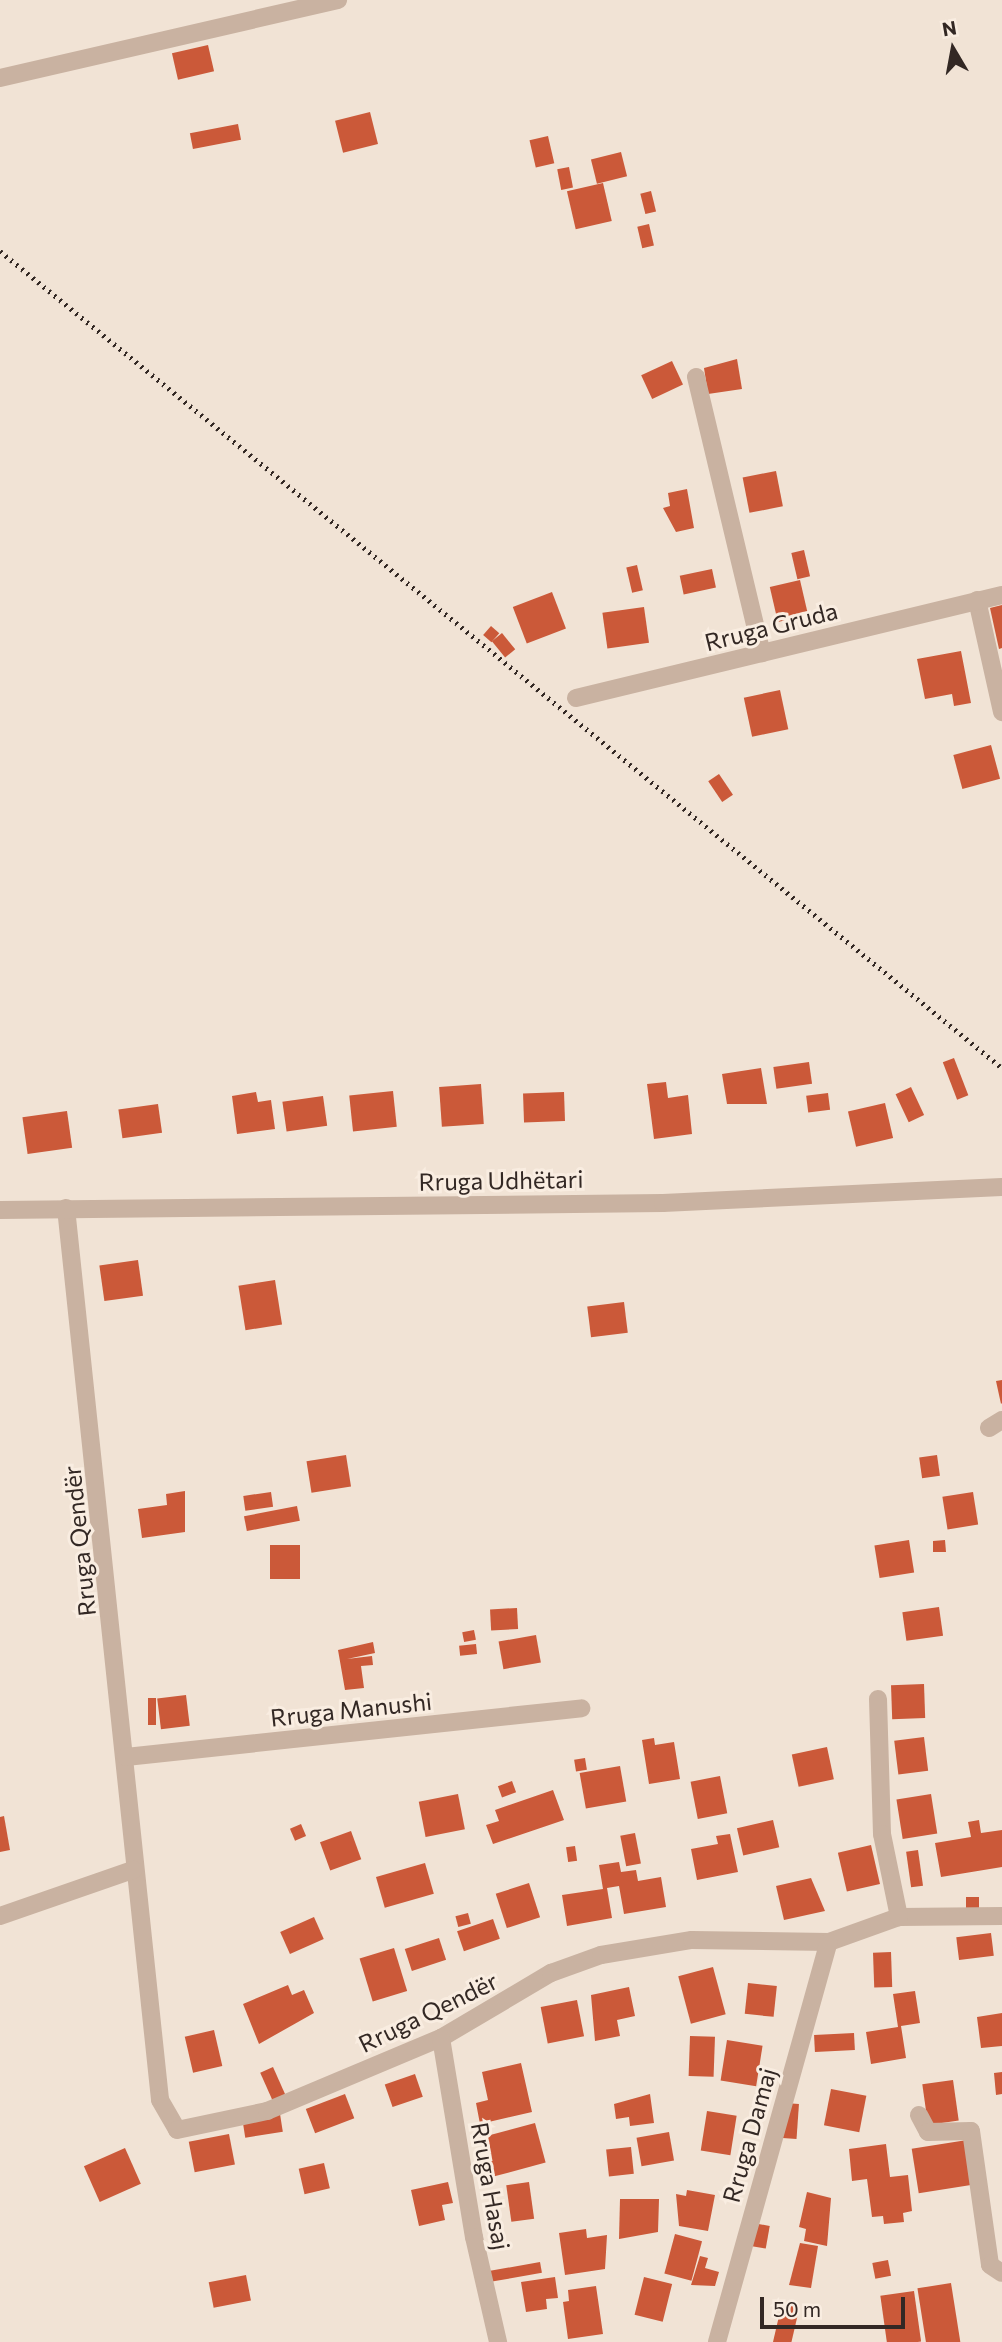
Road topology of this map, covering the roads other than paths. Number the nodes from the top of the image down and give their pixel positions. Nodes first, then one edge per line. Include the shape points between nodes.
1 (338, 0) edge
2 (0, 78) edge
3 (696, 377) dead end
4 (1002, 595) edge
5 (977, 600) junction
6 (762, 653) junction
7 (576, 698) dead end
8 (1002, 712) edge
9 (1002, 1187) edge
10 (66, 1208) junction
11 (0, 1210) edge
12 (878, 1699) dead end
13 (581, 1708) dead end
14 (126, 1757) junction
15 (133, 1870) junction
16 (0, 1916) edge
17 (1002, 1916) edge
18 (899, 1917) junction
19 (829, 1942) junction
20 (441, 2038) junction
21 (919, 2115) dead end
22 (1002, 2273) edge
23 (498, 2342) edge
24 (717, 2342) edge

1 - 2 street
3 - 6 street
4 - 5 street, Rruga Gruda
5 - 6 street, Rruga Gruda
5 - 8 street
6 - 7 street, Rruga Gruda
9 - 10 street, Rruga Udhëtari via 663,1203
10 - 11 street, Rruga Udhëtari
10 - 14 street, Rruga Qendër
12 - 18 street via 882,1834
13 - 14 street, Rruga Manushi
14 - 15 street, Rruga Qendër
15 - 16 street
15 - 20 street, Rruga Qendër via 160,2100 177,2130 267,2111
17 - 18 street, Rruga Qendër
18 - 19 street, Rruga Qendër
19 - 20 street, Rruga Qendër via 692,1940 601,1955 551,1973
19 - 24 street, Rruga Damaj
20 - 23 street, Rruga Hasaj via 474,2237
21 - 22 street via 928,2132 971,2131 990,2265

